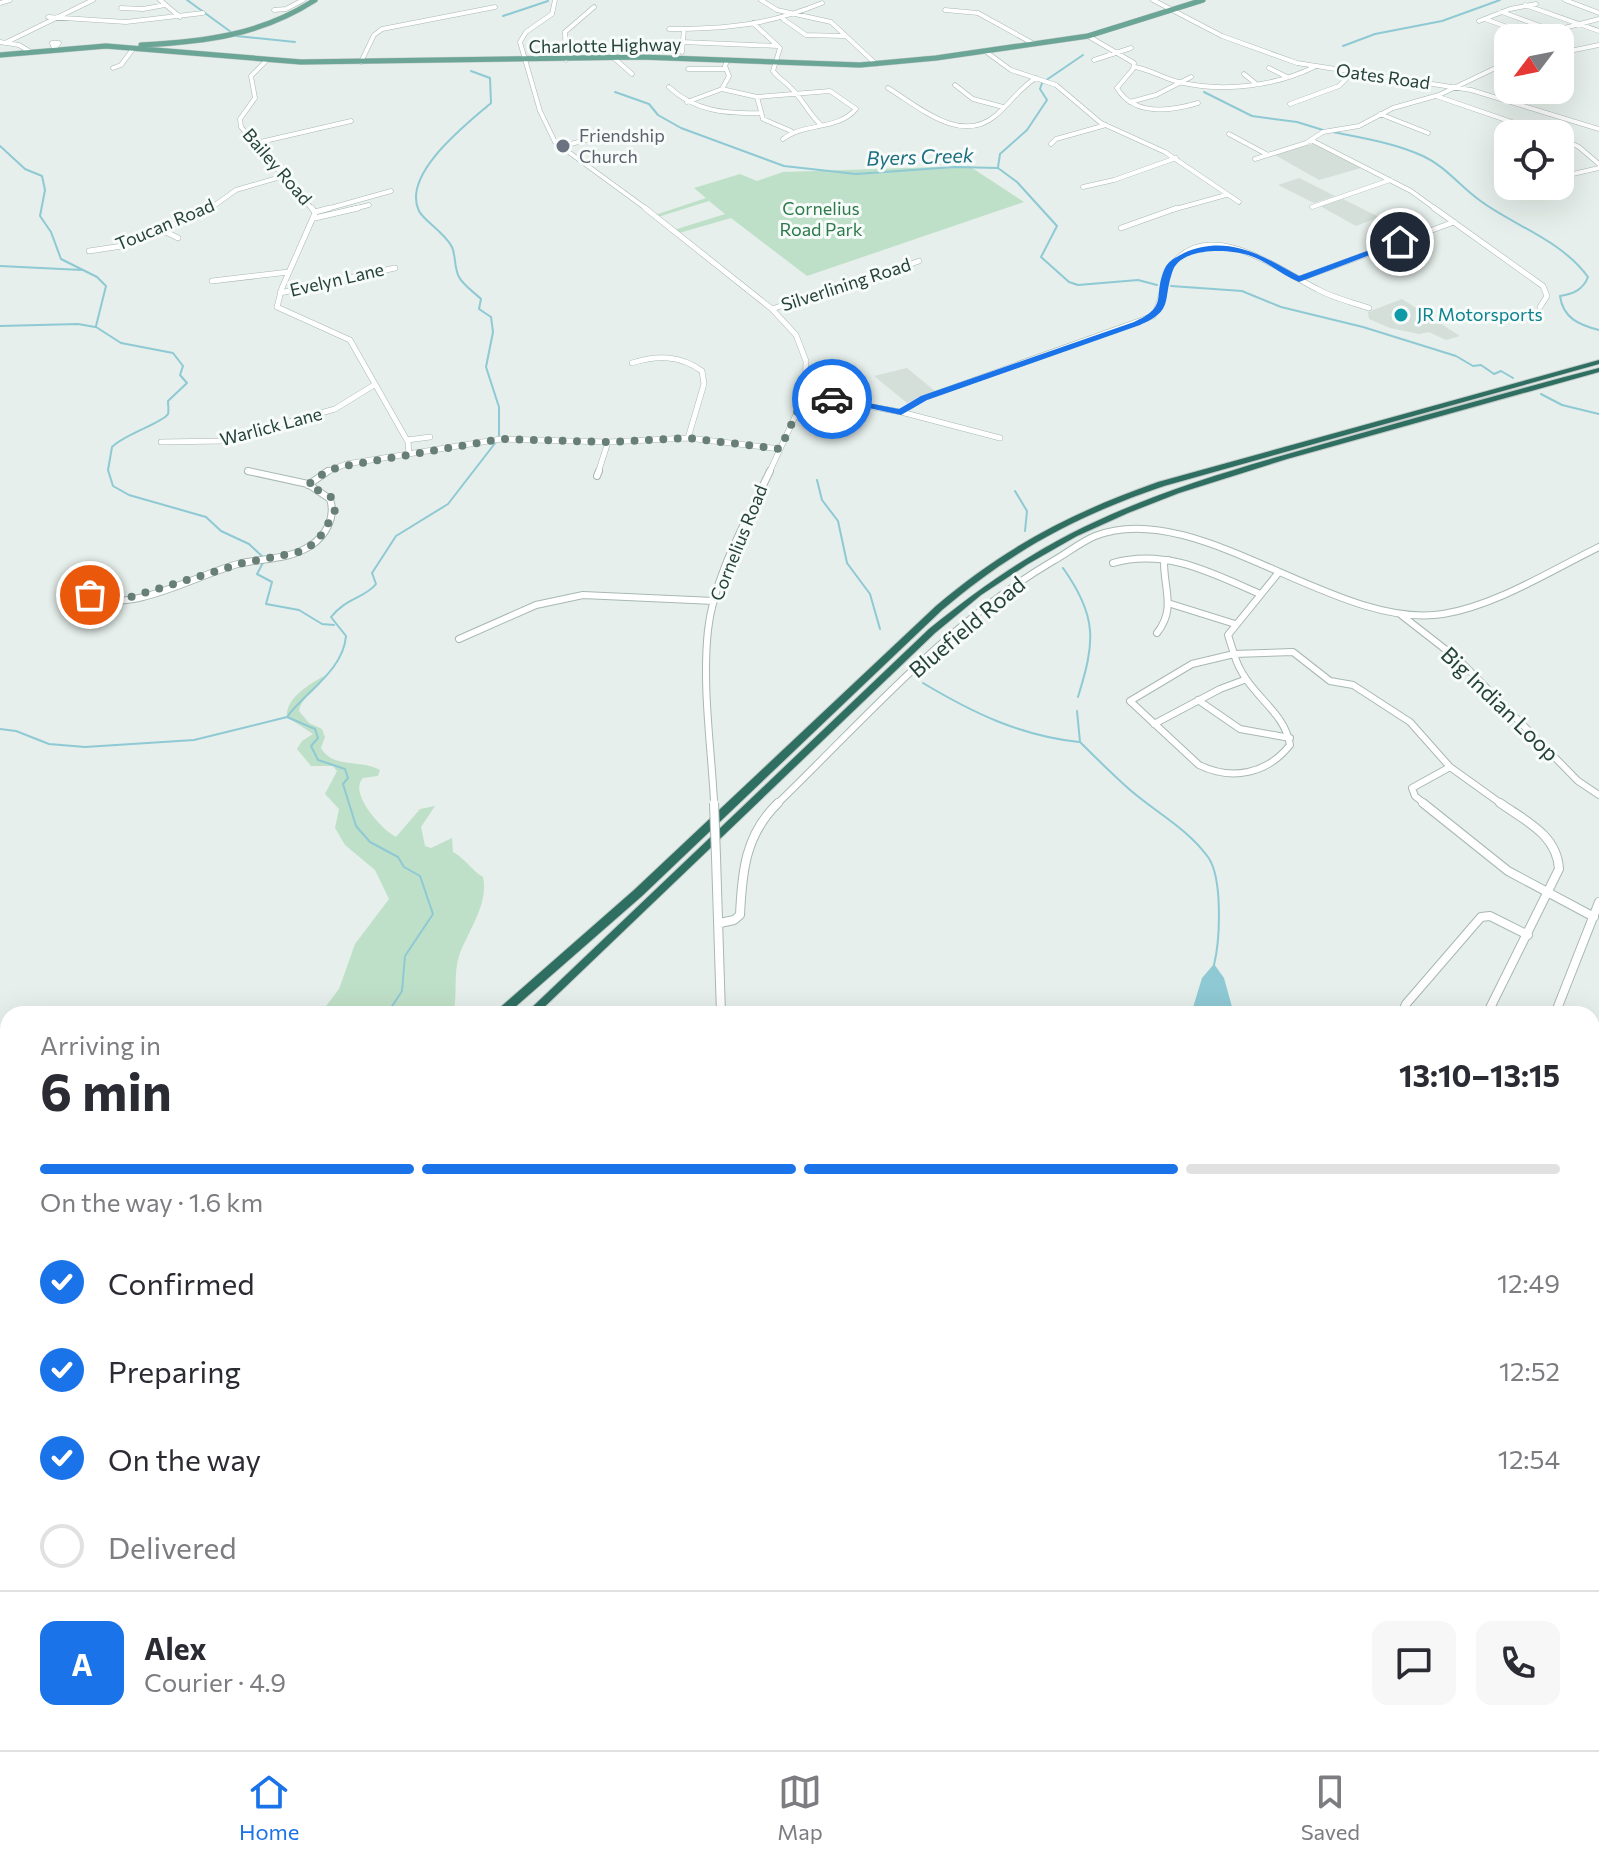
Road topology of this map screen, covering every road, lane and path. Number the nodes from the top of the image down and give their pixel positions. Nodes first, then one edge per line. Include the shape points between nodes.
1 (10, 0) edge
2 (93, 0) edge
3 (160, 0) edge
4 (303, 0) edge
5 (315, 0) edge
6 (555, 0) edge
7 (774, 0) edge
8 (1153, 0) edge
9 (1202, 0) edge
10 (1565, 0) edge
11 (763, 1) edge
12 (0, 3) edge
13 (822, 3) dead end
14 (1536, 4) dead end
15 (165, 5) junction
16 (1525, 5) junction
17 (495, 7) dead end
18 (594, 7) dead end
19 (121, 8) dead end
20 (274, 10) dead end
21 (945, 10) dead end
22 (1173, 11) junction
23 (1502, 12) junction
24 (203, 13) dead end
25 (1599, 13) edge
26 (796, 14) junction
27 (48, 17) dead end
28 (180, 17) junction
29 (59, 19) junction
30 (783, 19) junction
31 (1485, 19) junction
32 (1599, 19) edge
33 (1479, 21) dead end
34 (116, 23) junction
35 (753, 23) junction
36 (1499, 24) edge
37 (1534, 24) edge
38 (1579, 25) junction
39 (1574, 26) edge
40 (111, 28) dead end
41 (669, 29) dead end
42 (684, 29) junction
43 (1599, 31) edge
44 (59, 35) dead end
45 (844, 36) junction
46 (1088, 36) junction
47 (3, 42) edge
48 (682, 42) junction
49 (176, 43) junction
50 (1034, 44) junction
51 (1599, 45) edge
52 (778, 46) junction
53 (135, 47) junction
54 (54, 48) junction
55 (1131, 48) dead end
56 (1574, 50) edge
57 (29, 51) junction
58 (985, 51) junction
59 (682, 52) dead end
60 (1117, 52) junction
61 (175, 53) junction
62 (0, 55) edge
63 (614, 58) junction
64 (566, 60) junction
65 (1094, 60) dead end
66 (266, 61) junction
67 (524, 61) junction
68 (727, 61) junction
69 (361, 62) junction
70 (775, 64) junction
71 (876, 64) junction
72 (1135, 67) junction
73 (1314, 67) junction
74 (113, 68) dead end
75 (1269, 68) dead end
76 (688, 69) dead end
77 (726, 69) junction
78 (1494, 69) edge
79 (1352, 73) junction
80 (632, 74) dead end
81 (1244, 74) dead end
82 (1191, 77) dead end
83 (1287, 77) junction
84 (1036, 78) junction
85 (1178, 82) junction
86 (1255, 83) junction
87 (955, 85) dead end
88 (1233, 85) junction
89 (669, 87) dead end
90 (888, 88) dead end
91 (1454, 88) junction
92 (722, 89) junction
93 (795, 92) junction
94 (1240, 92) dead end
95 (1436, 96) junction
96 (757, 97) junction
97 (687, 102) junction
98 (1130, 102) junction
99 (1198, 103) dead end
100 (1290, 104) dead end
101 (1003, 107) junction
102 (760, 113) junction
103 (1380, 114) junction
104 (1506, 120) edge
105 (351, 121) dead end
106 (821, 125) junction
107 (1106, 125) junction
108 (1599, 129) edge
109 (791, 131) junction
110 (1428, 133) dead end
111 (1229, 134) dead end
112 (604, 135) dead end
113 (783, 139) dead end
114 (1311, 140) junction
115 (256, 143) junction
116 (1051, 144) dead end
117 (1574, 146) edge
118 (560, 147) junction
119 (1268, 155) junction
120 (1599, 155) edge
121 (1591, 156) junction
122 (1176, 158) junction
123 (1255, 159) dead end
124 (1599, 166) edge
125 (1574, 173) edge
126 (284, 176) junction
127 (1390, 180) junction
128 (1083, 187) dead end
129 (391, 191) dead end
130 (1226, 195) junction
131 (1239, 202) dead end
132 (369, 205) dead end
133 (1312, 207) dead end
134 (315, 215) junction
135 (1454, 222) junction
136 (1121, 228) dead end
137 (160, 229) junction
138 (178, 238) dead end
139 (110, 249) junction
140 (89, 251) dead end
141 (117, 257) dead end
142 (919, 261) dead end
143 (395, 268) dead end
144 (289, 272) junction
145 (1299, 279) junction
146 (212, 281) dead end
147 (280, 293) junction
148 (1540, 307) dead end
149 (1369, 308) dead end
150 (772, 309) junction
151 (1599, 362) edge
152 (632, 363) dead end
153 (1599, 370) edge
154 (374, 385) junction
155 (805, 395) junction
156 (901, 412) junction
157 (430, 437) dead end
158 (688, 438) junction
159 (1000, 438) dead end
160 (407, 440) junction
161 (161, 442) dead end
162 (608, 442) junction
163 (780, 449) junction
164 (409, 454) junction
165 (248, 471) dead end
166 (597, 476) dead end
167 (308, 485) junction
168 (1599, 547) edge
169 (1168, 560) junction
170 (1113, 563) dead end
171 (1279, 572) junction
172 (83, 579) dead end
173 (1260, 594) junction
174 (714, 601) junction
175 (1171, 604) junction
176 (1400, 614) junction
177 (1235, 624) junction
178 (1157, 633) dead end
179 (459, 639) dead end
180 (1234, 654) junction
181 (1244, 680) junction
182 (1198, 700) junction
183 (1154, 724) junction
184 (1290, 738) junction
185 (1450, 767) junction
186 (1599, 795) edge
187 (1547, 895) junction
188 (1599, 902) edge
189 (1594, 917) junction
190 (720, 923) junction
191 (1528, 935) junction
192 (509, 1006) edge
193 (538, 1006) edge
194 (721, 1006) edge
195 (1405, 1006) edge
196 (1491, 1006) edge
197 (1558, 1006) edge

1 - 12 street
2 - 29 street
3 - 15 street
4 - 20 street
5 - 49 main road via 291,18 258,31
6 - 67 street via 552,14 522,38
7 - 11 street
8 - 22 street, Oates Road
9 - 22 main road, Charlotte Highway
10 - 25 street
11 - 26 street
13 - 26 street
14 - 16 street
15 - 19 street
15 - 28 street
16 - 23 street
16 - 38 street
17 - 69 street via 382,29
18 - 64 street via 565,32
21 - 50 street via 978,13
22 - 46 main road, Charlotte Highway
22 - 73 street, Oates Road via 1222,36
23 - 31 street
23 - 37 street
24 - 28 street
26 - 30 street
26 - 45 street via 828,21
27 - 29 street
28 - 34 street
29 - 34 street
29 - 47 street
30 - 35 street
30 - 45 street via 806,35
31 - 33 street
31 - 36 street
32 - 38 street
34 - 40 street
35 - 42 street
35 - 52 street
38 - 39 street
38 - 43 street
41 - 42 street
42 - 48 street
44 - 54 street
45 - 71 street
46 - 50 main road, Charlotte Highway
46 - 60 street
47 - 57 street
48 - 52 street
48 - 59 street
49 - 53 main road
49 - 61 main road
50 - 58 main road, Charlotte Highway
51 - 56 street
52 - 70 street
53 - 54 main road, Charlotte Highway
53 - 61 main road, Charlotte Highway
53 - 74 street
54 - 57 main road, Charlotte Highway
55 - 60 street
57 - 62 main road, Charlotte Highway
58 - 71 main road, Charlotte Highway
58 - 84 street via 1005,67
60 - 65 street
60 - 72 street
61 - 66 main road, Charlotte Highway
63 - 64 main road, Charlotte Highway
63 - 68 main road, Charlotte Highway
63 - 80 street
64 - 67 main road, Charlotte Highway
66 - 69 main road, Charlotte Highway
66 - 115 street, Bailey Road via 251,76 255,98 240,119
67 - 69 main road, Charlotte Highway
67 - 118 street, Cornelius Road via 547,131
68 - 70 main road, Charlotte Highway
68 - 77 street
70 - 71 main road, Charlotte Highway
70 - 93 street via 777,78
72 - 85 street
72 - 98 street via 1117,88
73 - 79 street, Oates Road
73 - 83 street
75 - 83 street
76 - 77 street
77 - 92 street via 729,76
78 - 91 street
79 - 91 street, Oates Road
79 - 100 street via 1339,86
81 - 86 street
82 - 85 street
83 - 86 street
84 - 101 street
84 - 107 street via 1063,90
85 - 88 street
85 - 98 street
86 - 88 street
87 - 101 street via 973,99
88 - 94 street
89 - 97 street
90 - 101 street via 957,126 988,122
91 - 95 street
91 - 108 street, Oates Road via 1501,97
92 - 96 street
92 - 97 street
93 - 96 street
93 - 106 street
93 - 106 street via 830,91 854,105 854,114
95 - 103 street
95 - 104 street
96 - 102 street
97 - 102 street via 735,114
98 - 99 street via 1160,113
102 - 109 street via 768,123
103 - 110 street
103 - 114 street
105 - 115 street
106 - 109 street
107 - 116 street
107 - 122 street
109 - 113 street
111 - 119 street
112 - 118 street
114 - 119 street
114 - 127 street
115 - 126 street, Bailey Road
117 - 121 street
118 - 150 street, Cornelius Road via 677,231
119 - 123 street
120 - 121 street
121 - 124 street
122 - 128 street
122 - 130 street
124 - 125 street
126 - 134 street, Bailey Road
126 - 137 street, Toucan Road via 236,190 214,207
127 - 133 street
127 - 135 street
129 - 134 street
130 - 131 street
130 - 136 street
132 - 134 street
134 - 144 street, Bailey Road
135 - 145 street
135 - 148 street via 1543,286 1547,296
137 - 138 street
137 - 139 street, Toucan Road
139 - 140 street, Toucan Road
139 - 141 street
142 - 150 street, Silverlining Road
143 - 147 street, Evelyn Lane
144 - 146 street
144 - 147 street, Bailey Road
145 - 149 street
145 - 156 street via 1253,253 1221,247 1199,250 1169,268 1163,306 1153,316 924,398
147 - 154 street via 277,307 350,340
150 - 155 street, Cornelius Road via 802,348 808,373
151 - 192 highway via 1161,484 1022,546 948,600 629,902
152 - 158 street via 667,357 688,361 702,371 704,384
153 - 193 highway via 1180,488 1096,522 1026,560 932,631
154 - 160 street
154 - 161 street, Warlick Lane via 335,409 222,441
155 - 156 street
155 - 163 street, Cornelius Road
156 - 159 street
157 - 160 street
158 - 162 street
158 - 163 street
160 - 164 street
162 - 164 street via 501,439
162 - 166 street
163 - 174 street, Cornelius Road
164 - 167 street via 338,467
165 - 167 street
167 - 172 street via 331,497 335,512 317,542 299,552 114,601 90,595
168 - 176 street, Bluefield Road via 1462,611
169 - 170 street via 1136,555
169 - 173 street
169 - 175 street via 1164,576
171 - 173 street
171 - 176 street, Bluefield Road
171 - 190 street, Bluefield Road via 1210,544 1135,527 1095,536 1040,568 953,633 771,810 744,860 740,915
173 - 177 street
174 - 179 street via 583,595 536,605
174 - 190 street, Cornelius Road, bridge via 707,672
175 - 177 street
175 - 178 street
176 - 186 street, Big Indian Loop via 1459,660 1578,781
177 - 180 street via 1228,635
180 - 181 street
180 - 183 street via 1187,665 1130,701
180 - 185 street via 1300,655 1330,681 1353,685 1410,722
181 - 182 street
181 - 184 street via 1283,722
182 - 183 street
182 - 184 street via 1240,729
183 - 184 street via 1199,765 1233,775 1279,759 1288,751
185 - 187 street via 1547,836 1558,853 1559,869
185 - 187 street via 1412,788 1415,796 1508,871
187 - 189 street
187 - 191 street
188 - 189 street
189 - 197 street
190 - 194 street, Cornelius Road
191 - 195 street via 1490,916 1481,917
191 - 196 street

